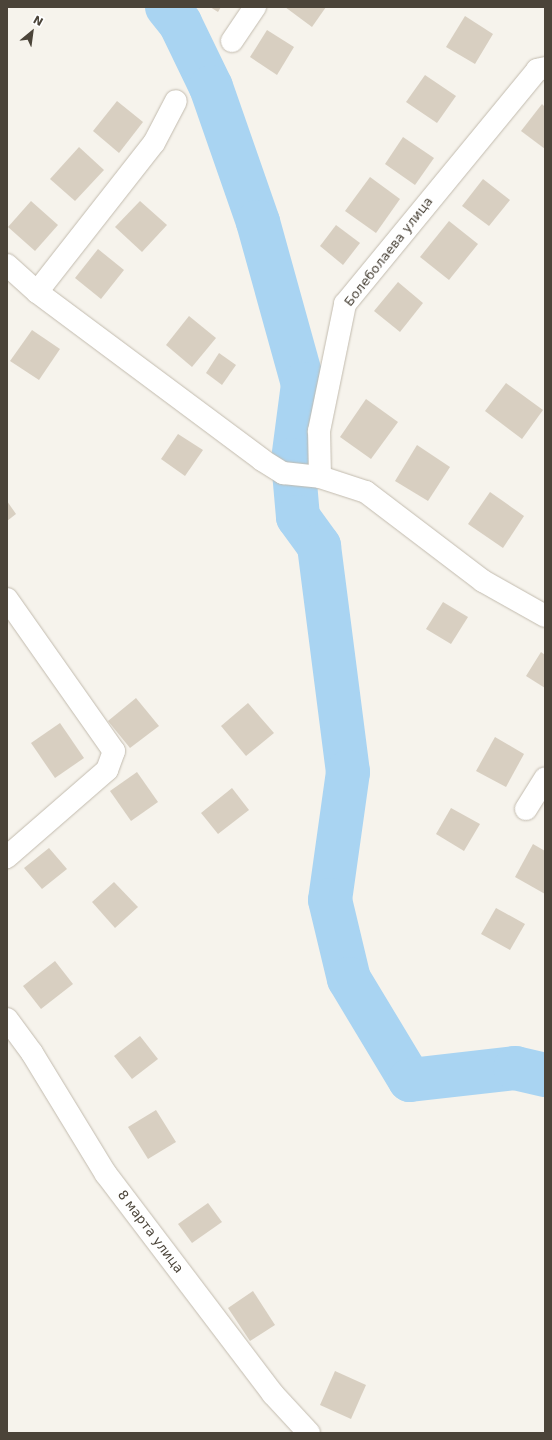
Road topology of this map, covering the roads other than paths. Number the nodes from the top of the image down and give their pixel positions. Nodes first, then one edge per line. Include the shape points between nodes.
1 (255, 7) edge
2 (232, 41) dead end
3 (545, 68) edge
4 (176, 101) dead end
5 (7, 265) edge
6 (37, 292) junction
7 (320, 477) junction
8 (7, 599) edge
9 (545, 616) edge
10 (545, 779) edge
11 (526, 809) dead end
12 (7, 857) edge
13 (7, 1019) edge
14 (309, 1433) edge

1 - 2 street
3 - 7 street, Болеболаева улица via 537,70 345,304 319,430
4 - 6 street via 154,143
5 - 6 street
6 - 7 street via 262,460 283,473
7 - 9 street via 366,492 483,581
8 - 12 street via 114,751 108,770
10 - 11 street
13 - 14 street, 8 марта улица via 32,1053 106,1174 273,1394

